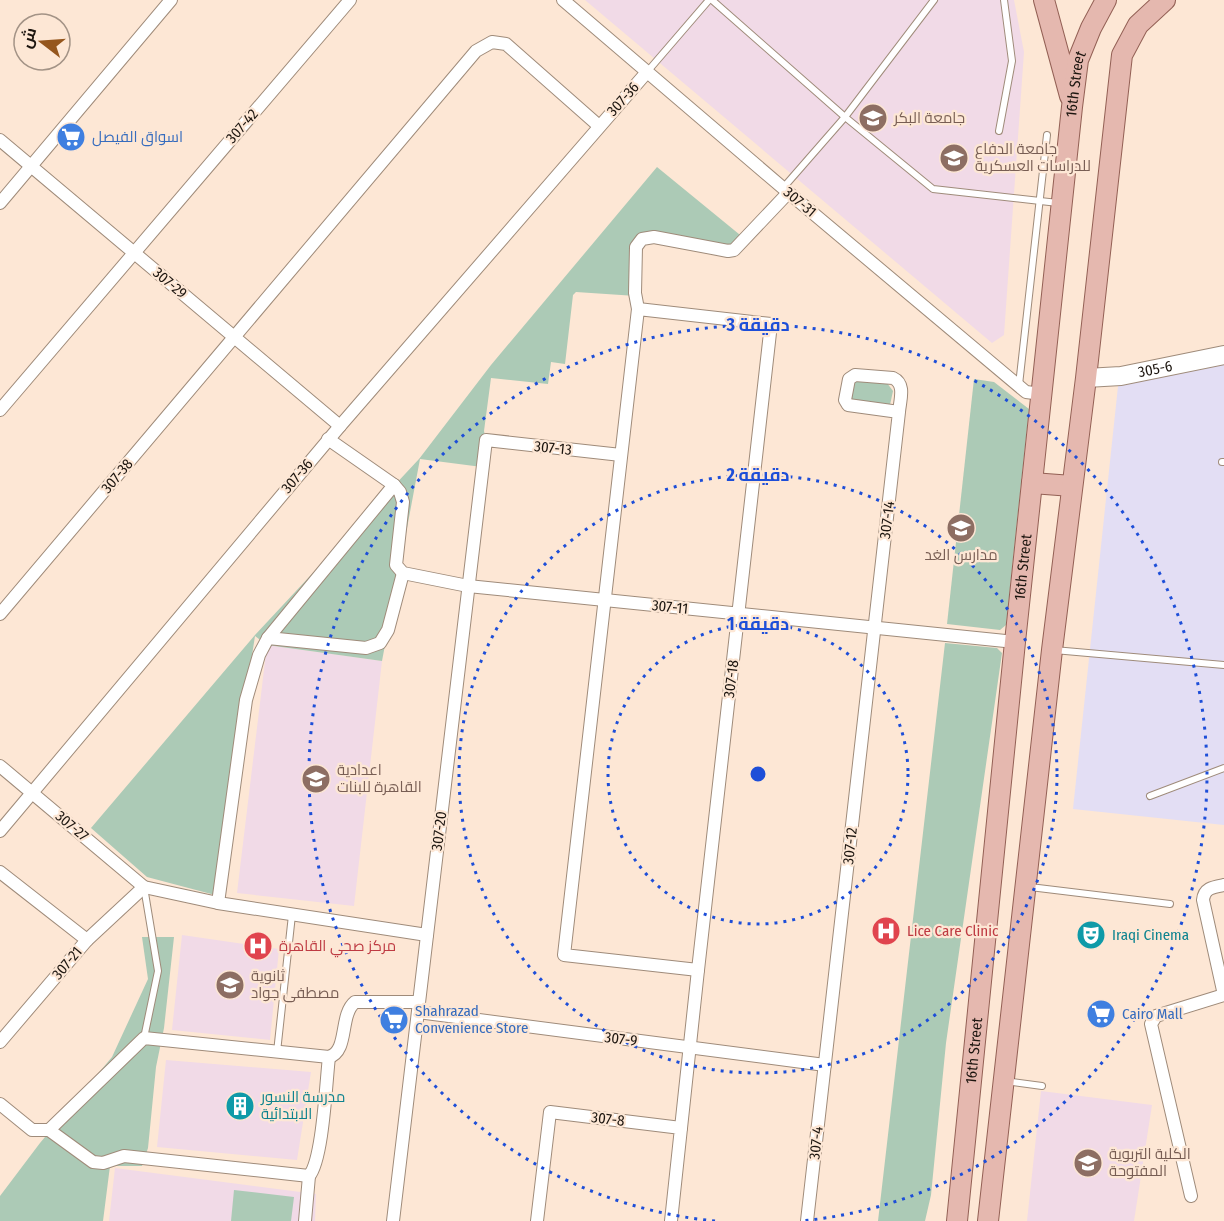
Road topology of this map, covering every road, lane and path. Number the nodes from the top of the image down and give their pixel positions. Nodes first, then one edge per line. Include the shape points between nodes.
1 (171, 0) edge
2 (350, 0) edge
3 (563, 0) edge
4 (711, 0) edge
5 (934, 0) edge
6 (1004, 0) edge
7 (1044, 0) edge
8 (1106, 0) edge
9 (1165, 0) edge
10 (647, 72) junction
11 (1072, 107) junction
12 (845, 117) junction
13 (599, 126) junction
14 (999, 131) dead end
15 (1047, 135) dead end
16 (0, 140) edge
17 (31, 166) junction
18 (785, 191) junction
19 (1041, 201) junction
20 (0, 203) edge
21 (1062, 203) junction
22 (134, 252) junction
23 (638, 309) junction
24 (235, 337) junction
25 (1224, 355) edge
26 (1086, 378) junction
27 (1019, 387) junction
28 (1041, 394) junction
29 (0, 410) edge
30 (899, 412) junction
31 (340, 426) junction
32 (328, 439) junction
33 (486, 440) joint
34 (621, 454) junction
35 (1032, 483) junction
36 (394, 485) junction
37 (1072, 486) junction
38 (403, 573) junction
39 (468, 586) junction
40 (604, 600) junction
41 (0, 614) edge
42 (738, 614) junction
43 (875, 627) junction
44 (268, 638) junction
45 (1015, 642) junction
46 (1052, 650) junction
47 (1224, 665) edge
48 (0, 766) edge
49 (1224, 768) edge
50 (32, 793) junction
51 (1150, 796) dead end
52 (0, 831) edge
53 (0, 873) edge
54 (1224, 885) edge
55 (1026, 886) junction
56 (144, 887) junction
57 (218, 903) junction
58 (1170, 904) dead end
59 (292, 915) junction
60 (427, 935) junction
61 (87, 940) junction
62 (698, 970) junction
63 (1224, 995) edge
64 (418, 1007) junction
65 (144, 1038) junction
66 (0, 1042) edge
67 (689, 1047) junction
68 (277, 1052) junction
69 (329, 1057) junction
70 (825, 1065) junction
71 (1005, 1081) junction
72 (1042, 1086) dead end
73 (0, 1104) edge
74 (681, 1128) junction
75 (49, 1130) junction
76 (964, 1141) junction
77 (998, 1144) junction
78 (309, 1176) junction
79 (1191, 1196) dead end
80 (305, 1221) edge
81 (393, 1221) edge
82 (537, 1221) edge
83 (671, 1221) edge
84 (807, 1221) edge
85 (946, 1221) edge
86 (957, 1221) edge
87 (988, 1221) edge
88 (997, 1221) edge

1 - 17 street
2 - 22 street, 307-42
3 - 10 street, 307-31
4 - 10 lane
4 - 12 lane
5 - 12 lane
6 - 14 lane via 1012,61
7 - 11 main road
8 - 11 main road, 16th Street via 1078,60
9 - 26 main road via 1138,25 1122,55
10 - 13 street, 307-36
10 - 18 street, 307-31
11 - 21 main road, 16th Street
12 - 18 lane
12 - 19 lane via 933,189
13 - 24 street, 307-36 via 506,44 492,42 476,51
13 - 31 street, 307-36
15 - 19 lane
16 - 17 street, 307-29
17 - 20 street
17 - 22 street, 307-29
18 - 23 street via 734,250 654,237 642,239 636,247
18 - 27 street, 307-31
19 - 21 lane
19 - 27 lane
21 - 28 main road, 16th Street
22 - 24 street, 307-29
22 - 29 street
23 - 34 street
23 - 42 street, 307-18 via 771,324
24 - 31 street, 307-29
24 - 41 street, 307-38
25 - 26 street, 305-6 via 1121,376
26 - 37 main road
27 - 28 street, 307-31 via 1026,393
28 - 35 main road, 16th Street
30 - 30 street, 307-14 via 902,386 896,379 855,375 849,379 845,400 848,405
30 - 43 street, 307-14
31 - 32 street, 307-36
32 - 36 street
32 - 50 street, 307-36
33 - 34 street, 307-13
33 - 39 street, 307-20
34 - 40 street
35 - 37 main road
35 - 45 main road, 16th Street
36 - 38 street via 402,502 396,565
36 - 44 street
37 - 46 main road
38 - 39 street, 307-11
38 - 44 street via 388,630 380,643 366,648
39 - 40 street, 307-11
39 - 60 street, 307-20
40 - 42 street, 307-11
40 - 62 street via 564,955
42 - 43 street, 307-11
42 - 62 street, 307-18
43 - 45 street, 307-11
43 - 70 street, 307-12
44 - 57 street via 246,700
45 - 76 main road, 16th Street
46 - 47 lane
46 - 55 main road
48 - 50 street, 307-27
49 - 51 lane
50 - 52 street, 307-36
50 - 56 street, 307-27
53 - 61 street, 307-21
54 - 63 street via 1209,889 1203,898
55 - 58 lane
55 - 71 main road
56 - 57 street
56 - 61 street
56 - 65 lane via 158,971
57 - 59 street
59 - 60 street
59 - 68 lane
60 - 64 street, 307-20
61 - 66 street, 307-21
62 - 67 street, 307-18
63 - 79 street via 1156,1016 1151,1024
64 - 67 street, 307-9
64 - 69 street, 307-9 via 355,1002 347,1011 339,1049
64 - 81 street, 307-20
65 - 68 street
65 - 75 street
67 - 70 street, 307-9
67 - 74 street, 307-18
68 - 69 street
69 - 78 street via 319,1148
70 - 84 street, 307-4
71 - 72 lane
71 - 77 main road
73 - 75 street via 32,1130
74 - 82 street, 307-8 via 550,1112
74 - 83 street
75 - 78 street via 98,1163 124,1156
76 - 85 main road
76 - 86 main road
77 - 87 main road
77 - 88 main road
78 - 80 street

